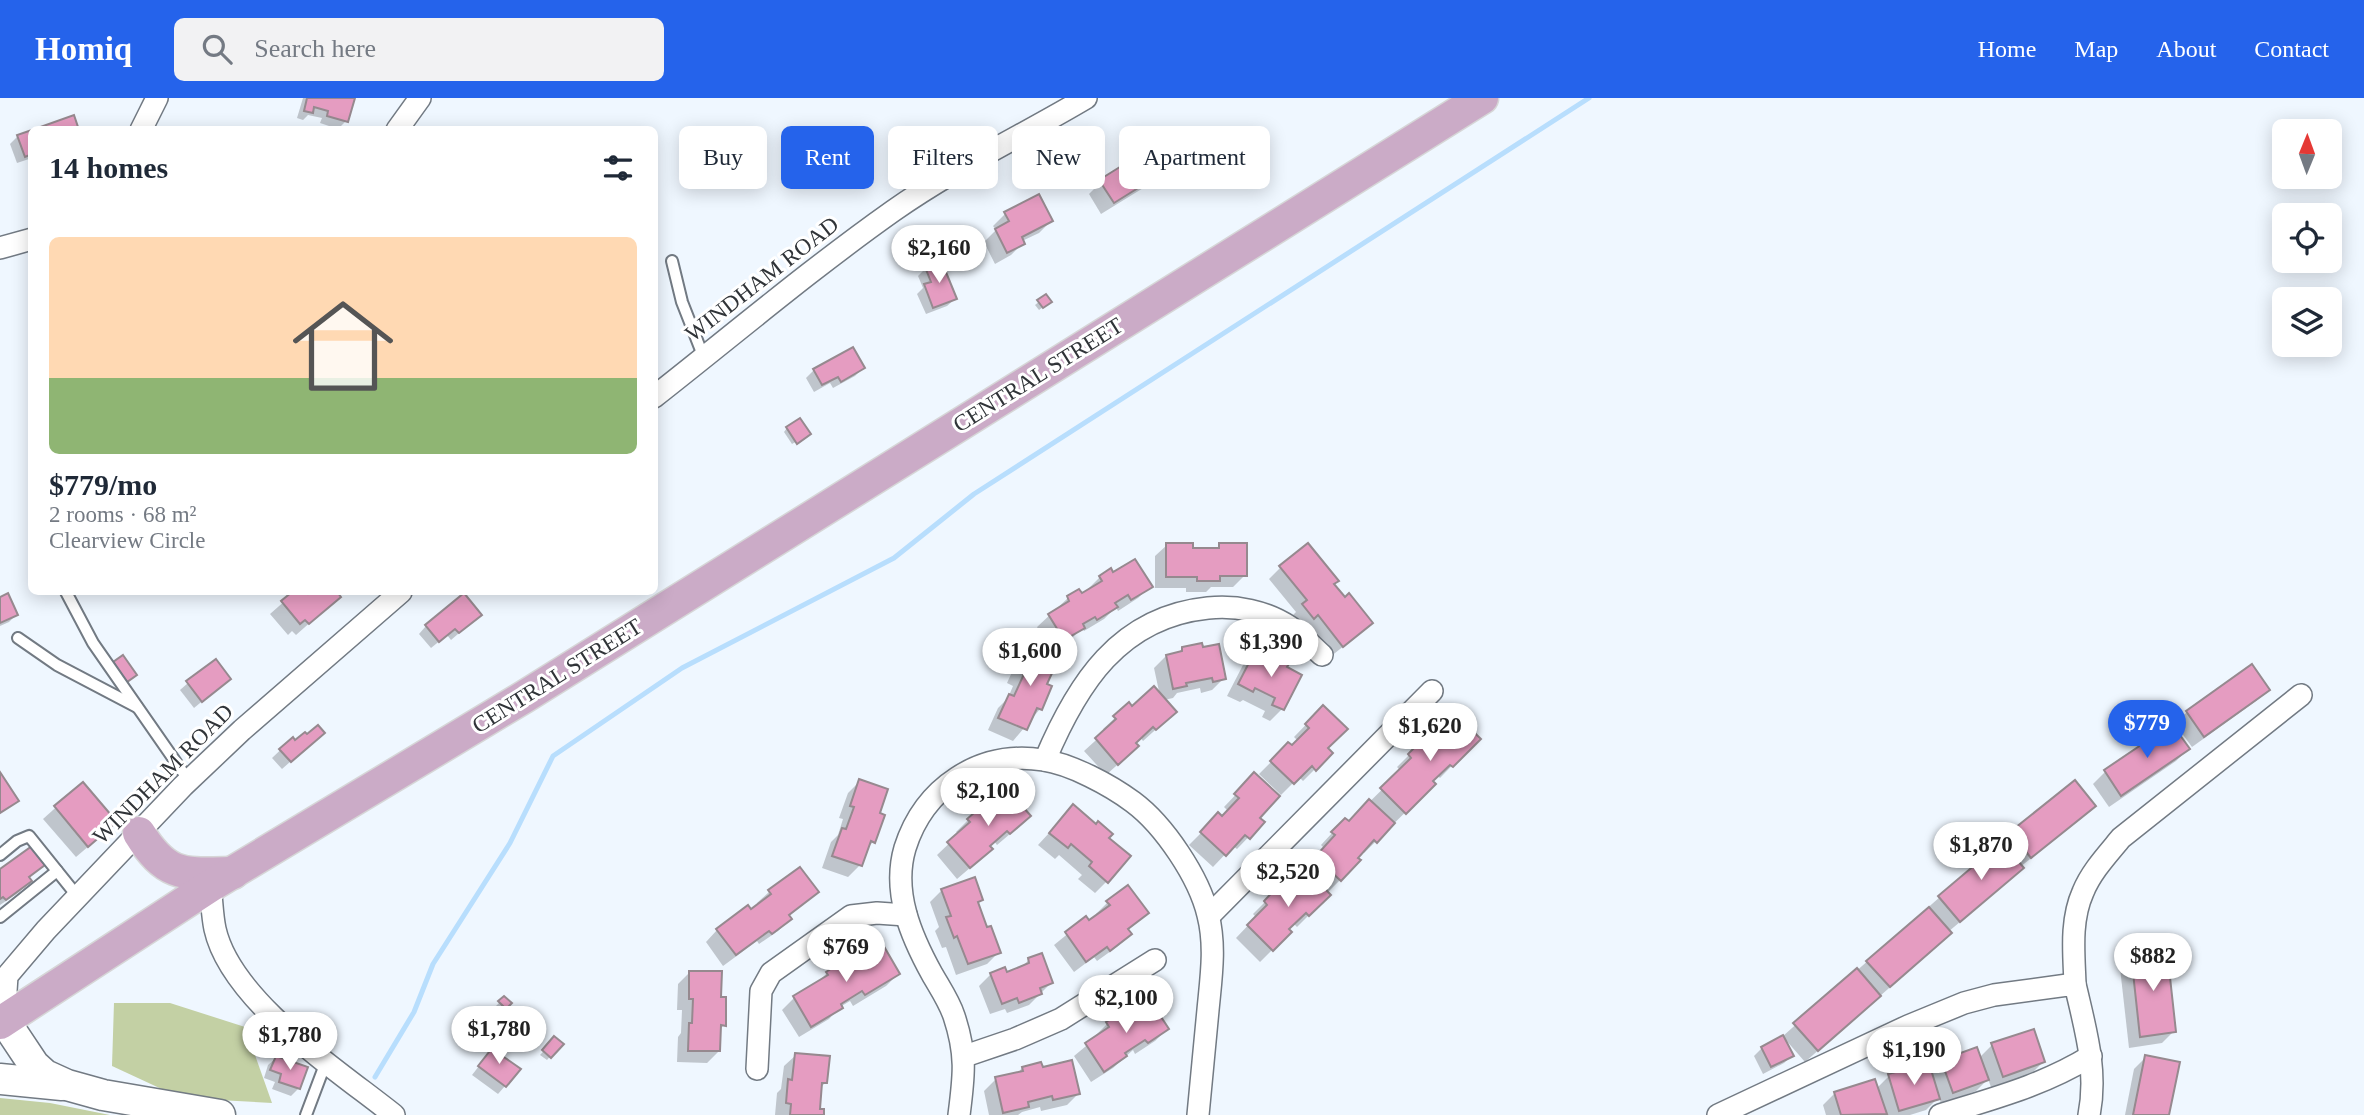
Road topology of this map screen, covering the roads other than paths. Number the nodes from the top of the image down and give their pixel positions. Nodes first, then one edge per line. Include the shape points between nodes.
1 (157, 98) edge
2 (420, 98) edge
3 (1086, 98) edge
4 (1482, 98) edge
5 (143, 126) edge
6 (400, 126) edge
7 (28, 240) edge
8 (0, 248) edge
9 (672, 261) dead end
10 (704, 358) junction
11 (658, 394) edge
12 (68, 595) edge
13 (398, 595) edge
14 (18, 638) dead end
15 (1322, 655) dead end
16 (1432, 691) dead end
17 (2301, 695) dead end
18 (139, 709) junction
19 (1045, 760) junction
20 (189, 781) junction
21 (139, 833) junction
22 (0, 855) edge
23 (57, 871) junction
24 (222, 880) junction
25 (78, 897) junction
26 (906, 915) junction
27 (1209, 916) junction
28 (0, 917) edge
29 (1155, 960) dead end
30 (2075, 984) junction
31 (1, 1019) edge
32 (965, 1056) junction
33 (2091, 1056) junction
34 (326, 1061) junction
35 (757, 1069) dead end
36 (0, 1079) edge
37 (67, 1085) junction
38 (220, 1115) edge
39 (306, 1115) edge
40 (394, 1115) edge
41 (959, 1115) edge
42 (1198, 1115) edge
43 (1718, 1115) edge
44 (1940, 1115) edge
45 (2089, 1115) edge

1 - 5 street
2 - 6 street
3 - 10 street, WINDHAM ROAD via 894,210
4 - 24 main road, CENTRAL STREET via 536,690
7 - 8 street
9 - 10 lane
10 - 11 street, WINDHAM ROAD
12 - 18 lane via 93,643
13 - 20 street, WINDHAM ROAD
14 - 18 lane via 57,665
15 - 19 street via 1290,627 1253,610 1213,607 1154,621 1119,644 1081,687
16 - 27 street
17 - 30 street via 2121,838 2083,890 2077,908
18 - 20 lane
19 - 26 street via 1017,758 981,765 936,793 917,819 905,850 900,881
19 - 27 street via 1115,790 1156,822 1180,856
20 - 21 street, WINDHAM ROAD
21 - 24 main road via 163,864
21 - 25 street, WINDHAM ROAD
22 - 23 lane via 29,836
23 - 25 lane
23 - 28 lane
24 - 31 main road, CENTRAL STREET
24 - 34 street via 215,930 226,956 245,985 292,1036
25 - 31 street, WINDHAM ROAD via 7,976
26 - 32 street via 950,1006
26 - 35 street via 851,916 771,973 761,991
27 - 42 street via 1212,970
29 - 32 street via 1061,1019
30 - 33 street
30 - 43 street via 1994,995 1945,1010
31 - 37 street via 34,1065
32 - 41 street
33 - 44 street via 2032,1087
33 - 45 street
34 - 39 lane
34 - 40 street
36 - 37 street
37 - 38 street

